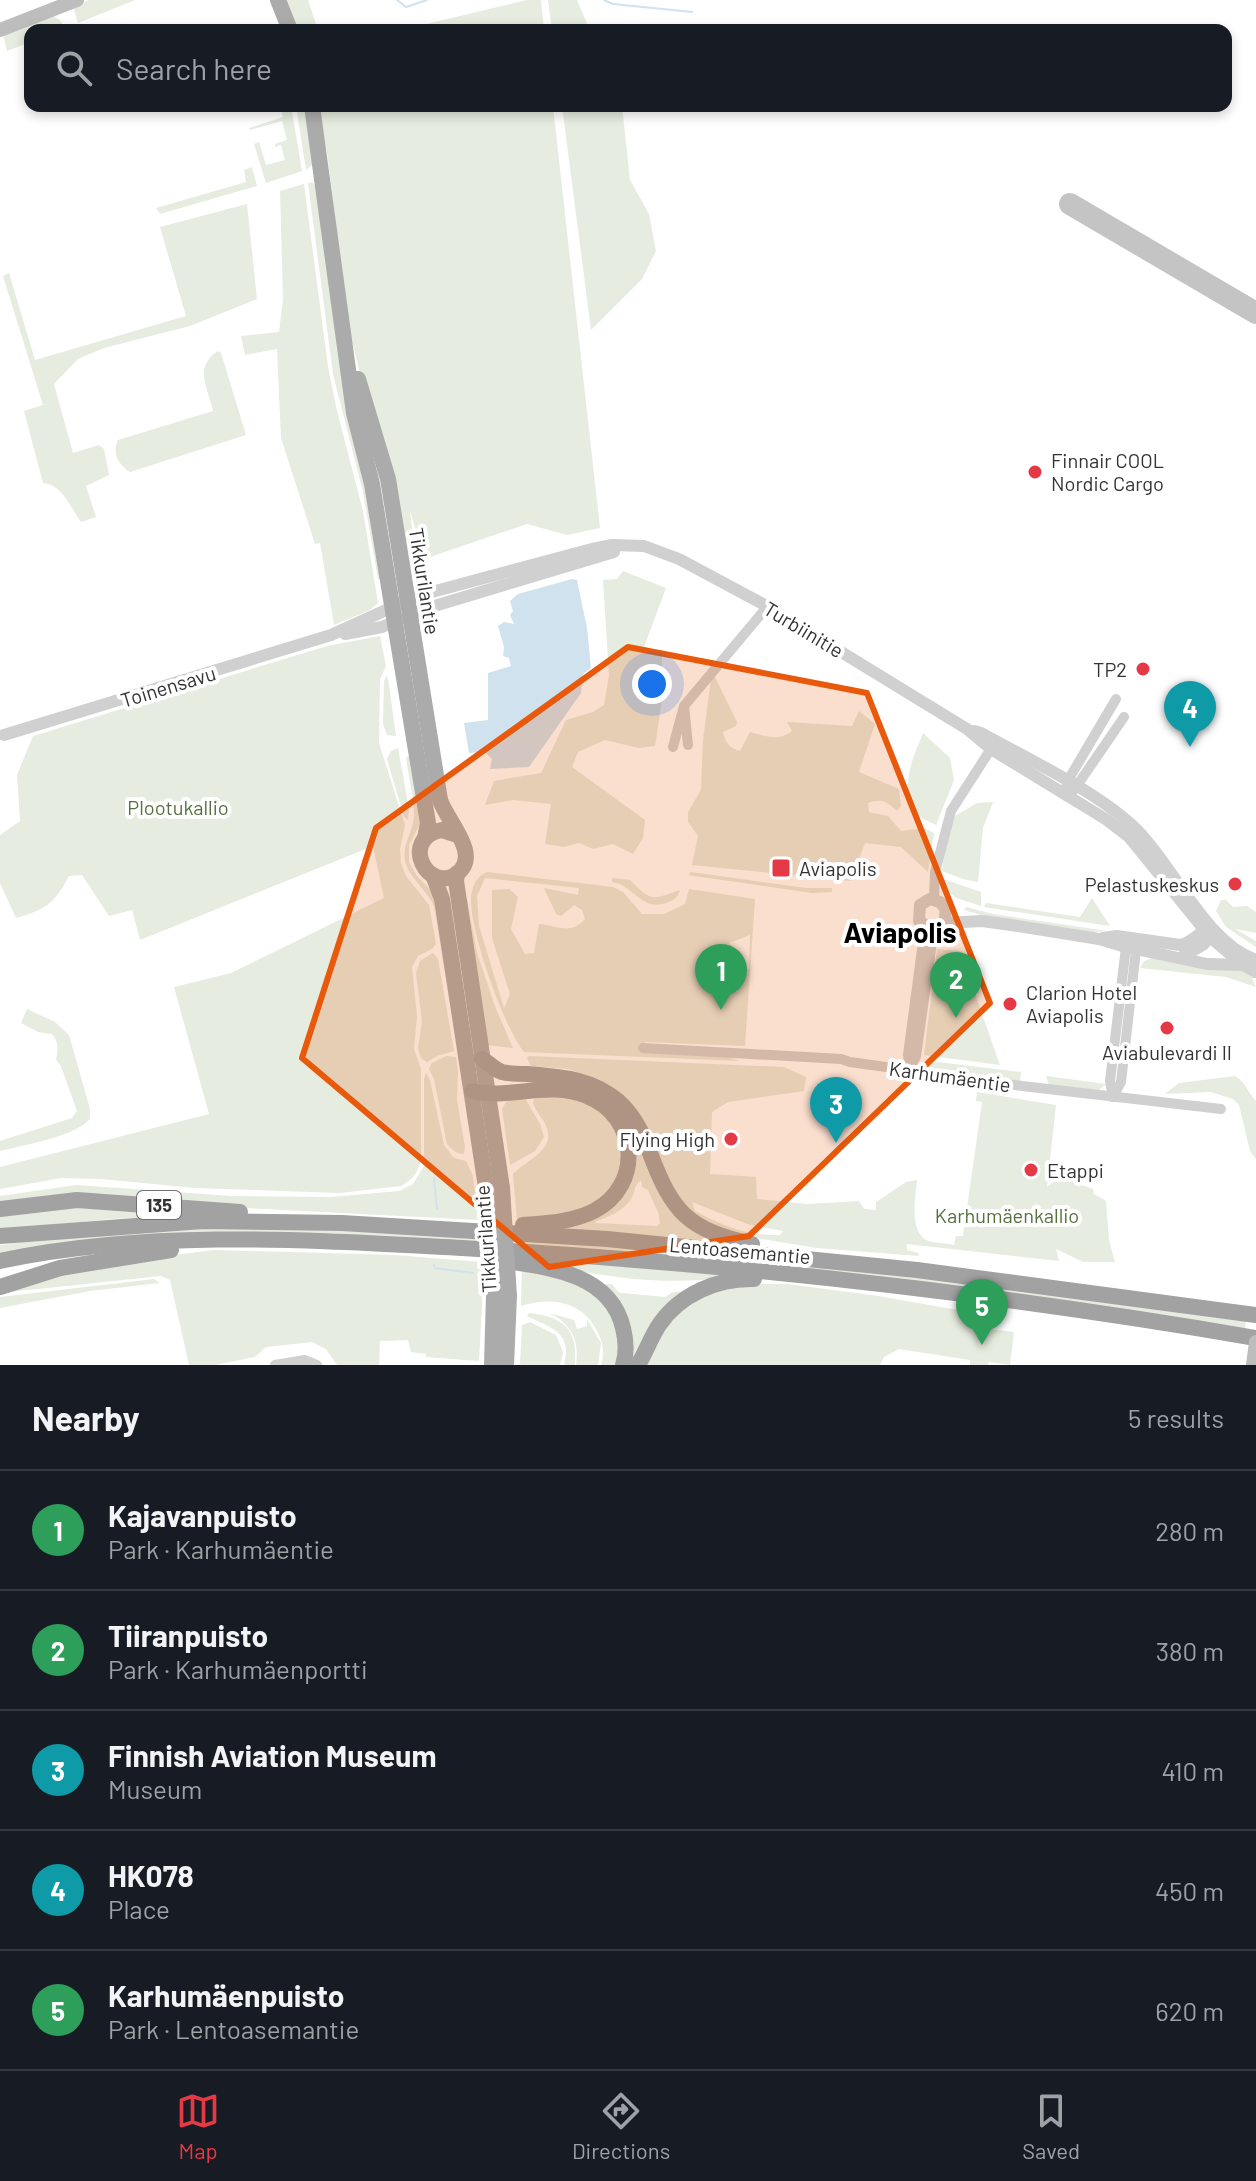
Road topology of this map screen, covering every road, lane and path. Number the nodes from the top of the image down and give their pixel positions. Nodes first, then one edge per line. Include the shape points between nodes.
1 (77, 0) edge
2 (278, 0) edge
3 (288, 24) edge
4 (0, 30) edge
5 (313, 112) edge
6 (767, 607) junction
7 (402, 611) junction
8 (1116, 699) dead end
9 (684, 706) junction
10 (1124, 717) dead end
11 (4, 735) dead end
12 (688, 745) dead end
13 (993, 745) junction
14 (673, 747) dead end
15 (1070, 788) junction
16 (458, 835) junction
17 (425, 838) junction
18 (457, 873) junction
19 (433, 875) junction
20 (934, 899) junction
21 (937, 922) junction
22 (1210, 932) junction
23 (1131, 945) junction
24 (1182, 957) junction
25 (1256, 960) edge
26 (1243, 965) junction
27 (1256, 972) edge
28 (643, 1048) dead end
29 (482, 1059) junction
30 (910, 1070) junction
31 (538, 1075) junction
32 (483, 1090) junction
33 (1113, 1097) junction
34 (1221, 1109) dead end
35 (0, 1209) edge
36 (317, 1223) junction
37 (465, 1230) junction
38 (0, 1236) edge
39 (216, 1240) junction
40 (423, 1246) junction
41 (796, 1256) junction
42 (0, 1261) edge
43 (800, 1275) junction
44 (0, 1287) edge
45 (502, 1295) junction
46 (1256, 1315) edge
47 (1198, 1328) junction
48 (1256, 1340) edge
49 (1256, 1348) edge
50 (275, 1365) edge
51 (317, 1365) edge
52 (492, 1365) edge
53 (506, 1365) edge
54 (623, 1365) edge
55 (638, 1365) edge
56 (1253, 1365) edge

1 - 4 main road
2 - 3 main road
5 - 7 main road, Tikkurilantie via 354,413
6 - 7 street, Turbiinitie via 657,549 612,545
6 - 9 street
6 - 13 street, Turbiinitie
7 - 11 street, Toinensavu
7 - 16 main road, Tikkurilantie via 440,800
7 - 17 main road, Tikkurilantie via 428,823
8 - 15 street
9 - 12 street
9 - 14 street
10 - 15 street
13 - 15 street, Turbiinitie
13 - 20 street via 951,811 935,872
15 - 22 street, Turbiinitie via 1114,810 1137,829
16 - 17 main road via 442,830
16 - 18 main road via 467,856
17 - 19 main road via 419,853
18 - 19 main road
18 - 29 main road, Tikkurilantie
19 - 32 main road, Tikkurilantie
20 - 21 street via 943,904
20 - 21 street via 920,905 918,916
21 - 23 street via 982,921
21 - 30 street via 923,942
22 - 23 street via 1187,944
22 - 24 street
22 - 25 street
22 - 26 street, Turbiinitie
23 - 24 street
23 - 33 street via 1110,1081
24 - 26 street
26 - 27 street
28 - 30 street, Karhumäentie via 841,1059
29 - 31 highway via 504,1073
29 - 32 main road, Tikkurilantie
30 - 33 street, Karhumäentie
31 - 32 highway
31 - 41 highway via 583,1081 621,1104 638,1125 667,1195 695,1224
32 - 37 highway via 559,1089 589,1096 617,1116 630,1161 616,1193 596,1210 555,1222
32 - 45 main road, Tikkurilantie, bridge
33 - 34 street, Karhumäentie
35 - 36 highway, 135 via 109,1201 282,1214
36 - 37 highway, Lentoasemantie / 135
36 - 38 highway via 187,1222
37 - 41 highway, Lentoasemantie / 135
39 - 40 highway, Lentoasemantie / 135
39 - 42 highway via 92,1247
39 - 44 highway, 135 via 60,1268
40 - 43 highway, Lentoasemantie / 135
40 - 54 highway via 551,1268 593,1285 612,1303 623,1324
41 - 46 highway, Lentoasemantie / 135
43 - 47 highway, Lentoasemantie / 135
43 - 55 highway via 728,1281 688,1296 659,1326
45 - 52 main road, Tikkurilantie
45 - 53 main road, Tikkurilantie
47 - 48 highway, Lentoasemantie / 135
47 - 49 highway
48 - 56 main road, bridge
50 - 51 street via 305,1360

